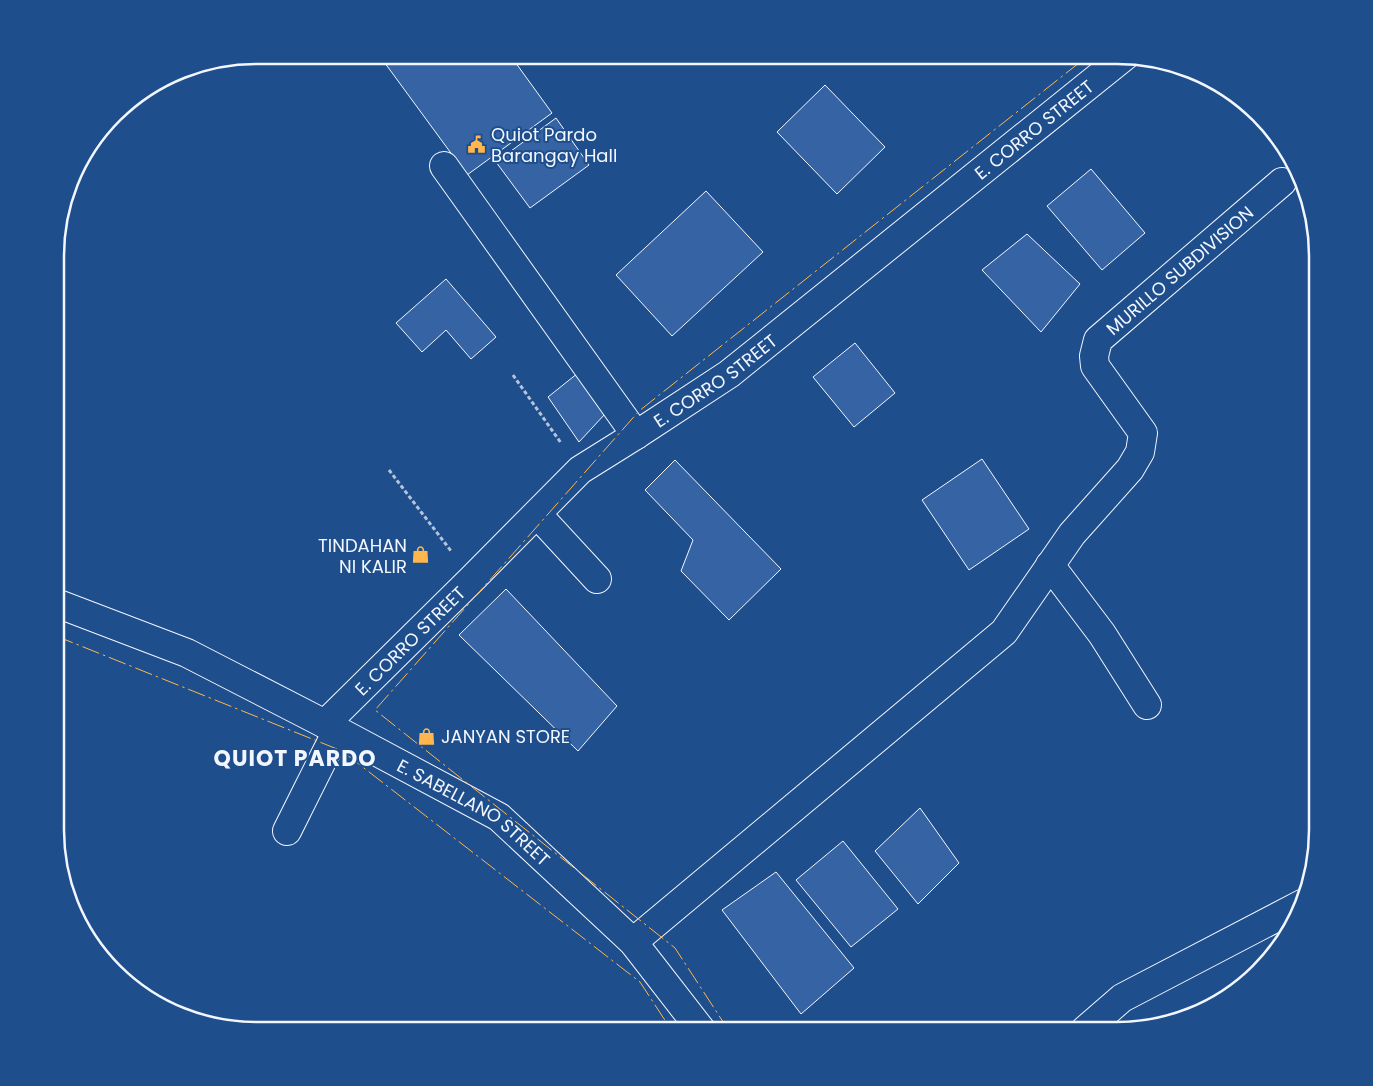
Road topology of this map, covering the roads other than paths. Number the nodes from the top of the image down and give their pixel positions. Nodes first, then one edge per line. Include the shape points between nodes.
1 (1115, 64) edge
2 (444, 166) dead end
3 (1282, 182) dead end
4 (636, 435) junction
5 (537, 514) junction
6 (1050, 565) junction
7 (597, 579) dead end
8 (64, 606) edge
9 (1147, 705) dead end
10 (331, 728) junction
11 (288, 831) dead end
12 (1290, 913) edge
13 (633, 942) junction
14 (695, 1022) edge
15 (1094, 1022) edge

1 - 4 street, E. CORRO STREET via 729,374
2 - 4 street
3 - 6 street, MURILLO SUBDIVISION via 1098,340 1095,366 1143,433 1140,452 1130,469 1072,534
4 - 5 street, E. CORRO STREET via 580,470
5 - 7 street
5 - 10 street, E. CORRO STREET
6 - 9 street via 1102,634
6 - 13 street via 1004,632
8 - 10 street, E. SABELLANO STREET via 186,653
10 - 11 street, E. CORRO STREET
10 - 13 street, E. SABELLANO STREET via 498,817
12 - 15 street via 1122,998
13 - 14 street, E. SABELLANO STREET

